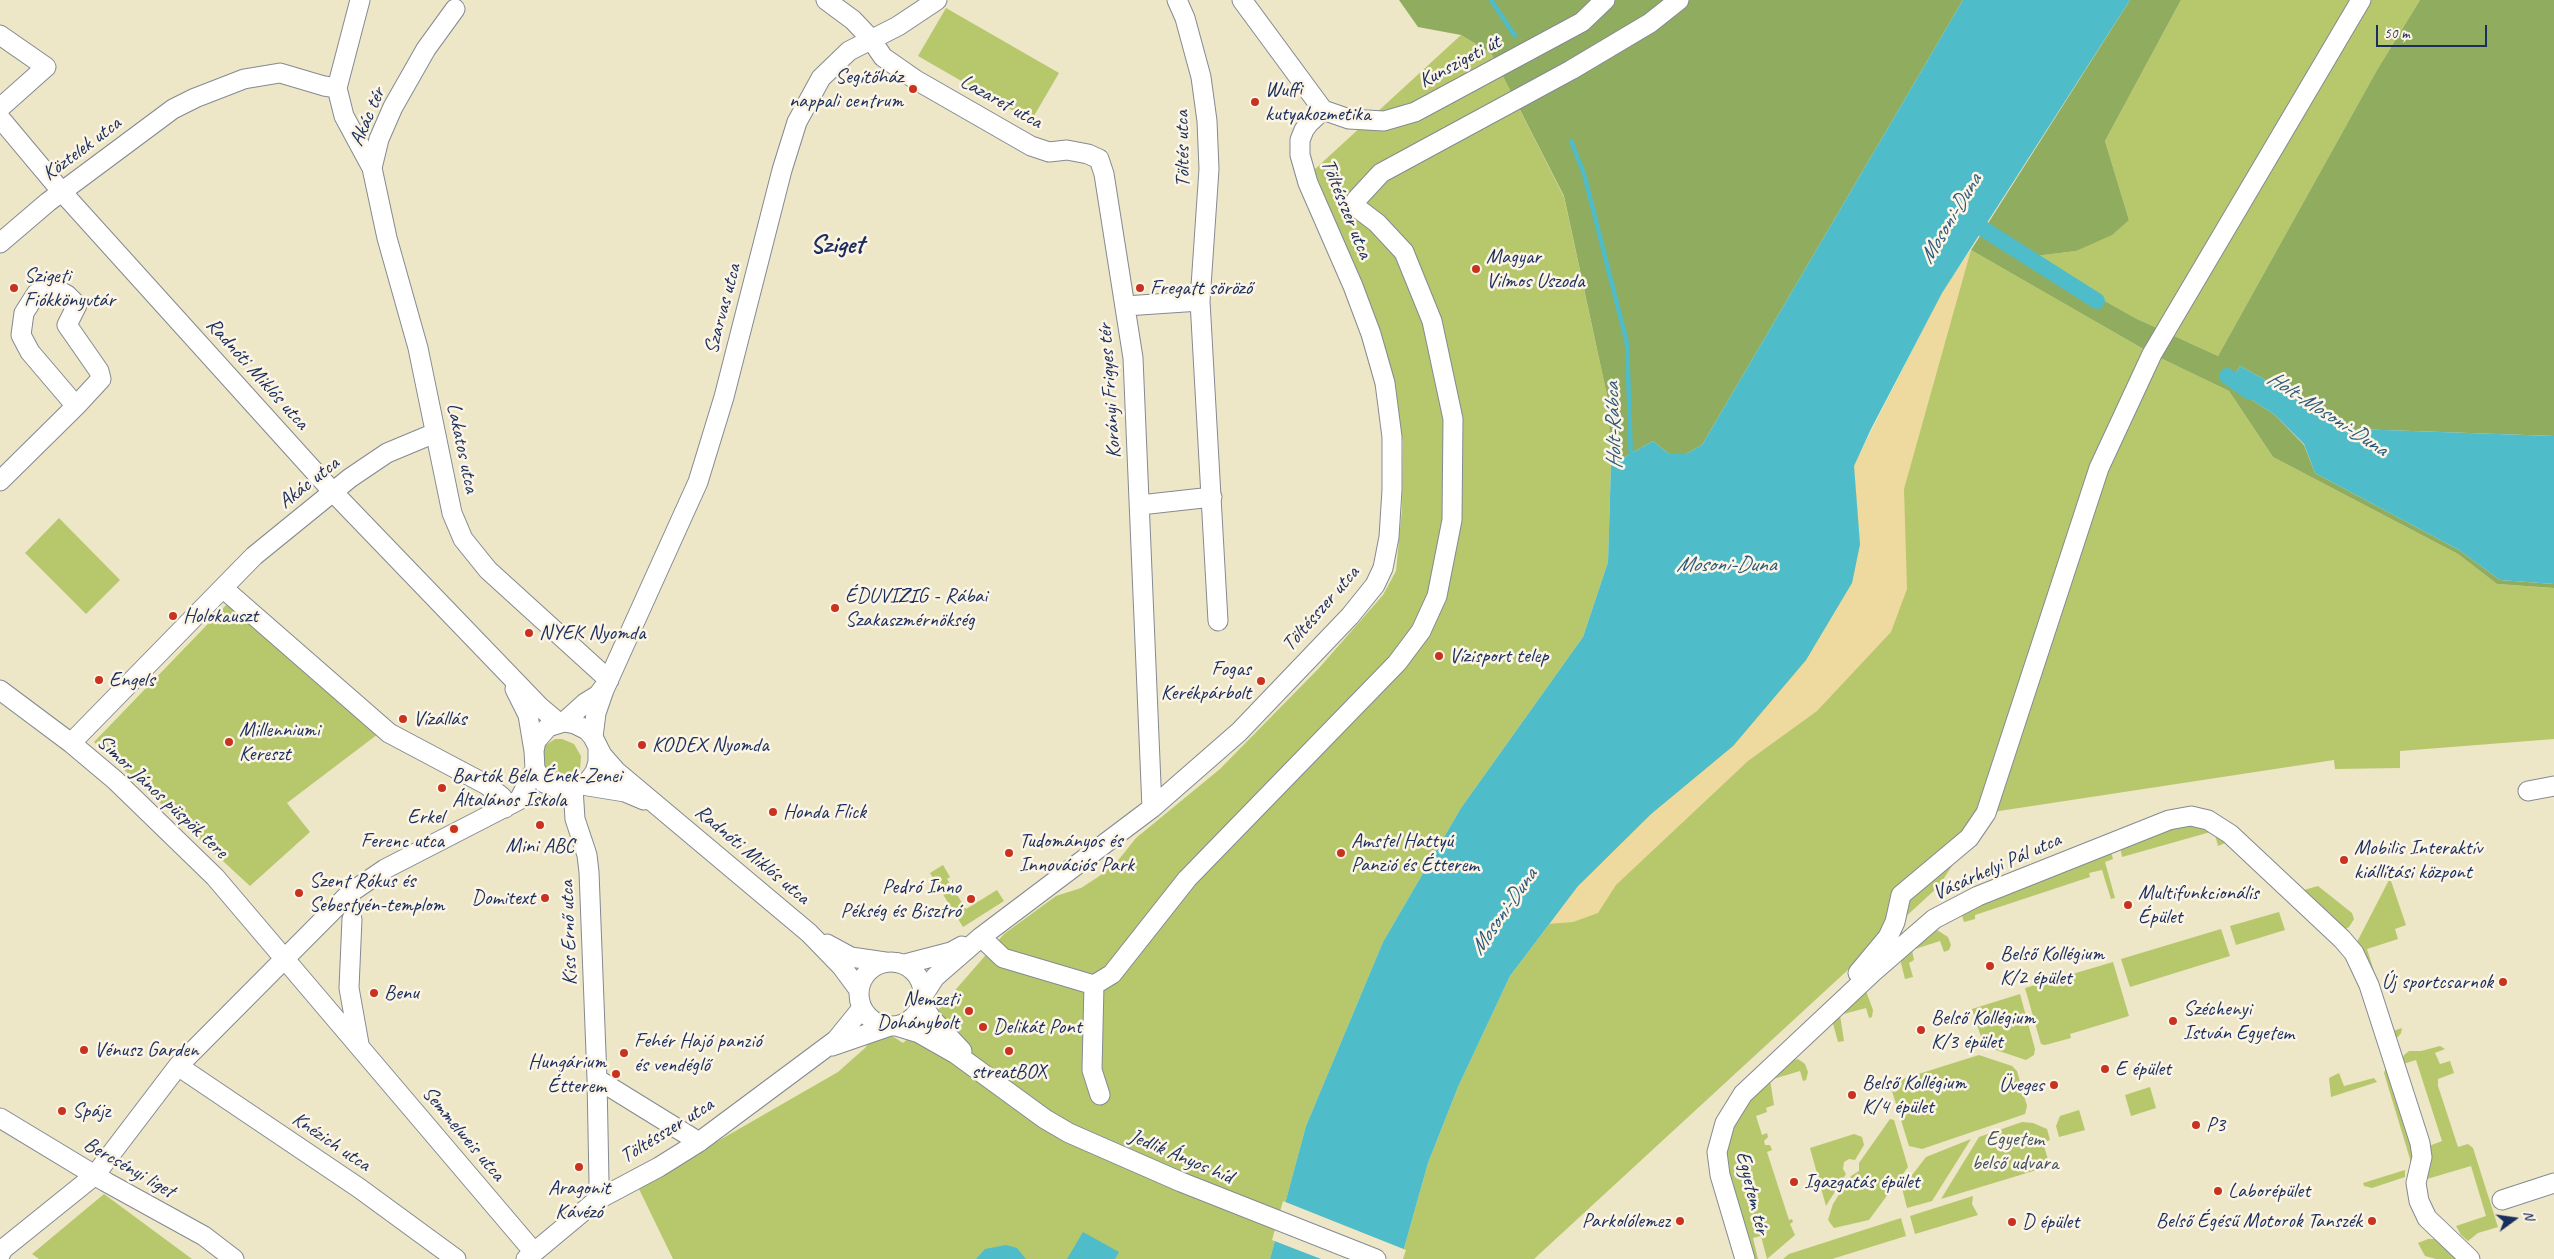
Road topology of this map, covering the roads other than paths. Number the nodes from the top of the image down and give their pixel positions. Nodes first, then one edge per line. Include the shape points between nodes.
1 (360, 0) edge
2 (826, 0) edge
3 (937, 0) edge
4 (1177, 0) edge
5 (1242, 0) edge
6 (1605, 0) edge
7 (1679, 0) edge
8 (2361, 0) edge
9 (455, 9) dead end
10 (0, 35) edge
11 (870, 38) junction
12 (337, 88) junction
13 (0, 108) edge
14 (1322, 110) junction
15 (0, 118) edge
16 (372, 168) junction
17 (62, 192) junction
18 (0, 243) edge
19 (1200, 301) junction
20 (1125, 306) junction
21 (76, 406) junction
22 (436, 433) junction
23 (0, 481) edge
24 (333, 492) junction
25 (1212, 497) junction
26 (1140, 505) junction
27 (224, 589) junction
28 (1218, 621) dead end
29 (488, 652) junction
30 (609, 680) junction
31 (0, 690) edge
32 (562, 723) junction
33 (595, 742) junction
34 (71, 743) junction
35 (534, 760) junction
36 (578, 786) junction
37 (2554, 786) edge
38 (2528, 792) dead end
39 (505, 808) junction
40 (1152, 808) junction
41 (665, 811) junction
42 (352, 919) dead end
43 (810, 933) junction
44 (981, 937) junction
45 (284, 959) junction
46 (884, 962) junction
47 (904, 964) junction
48 (1094, 985) junction
49 (860, 999) junction
50 (923, 999) junction
51 (1842, 1000) junction
52 (893, 1026) junction
53 (359, 1046) junction
54 (824, 1049) junction
55 (178, 1066) junction
56 (982, 1071) junction
57 (597, 1079) junction
58 (1100, 1095) dead end
59 (0, 1118) edge
60 (1719, 1138) joint
61 (699, 1142) junction
62 (95, 1175) junction
63 (2554, 1183) edge
64 (596, 1200) junction
65 (2502, 1200) dead end
66 (6, 1252) edge
67 (530, 1255) edge
68 (234, 1259) edge
69 (456, 1259) edge
70 (1376, 1259) edge
71 (1746, 1259) edge
72 (2470, 1259) edge

1 - 12 street, Akác tér
2 - 11 street, Lazaret utca via 853,20
3 - 11 street, Szarvas utca via 898,26
4 - 19 street, Töltés utca via 1201,77 1207,121 1208,169
5 - 14 street
6 - 14 street, Kunszigeti út via 1582,22 1415,112 1384,121 1349,119
7 - 48 street, Töltésszer utca via 1650,23 1571,70 1380,173 1356,200 1356,207 1377,222 1404,252 1432,322 1454,419 1452,520 1437,596 1421,631 1397,663 1187,879 1112,974
8 - 51 street via 2152,354 2099,468 1986,813 1969,838 1901,895 1888,937 1857,974
9 - 16 street, Akác tér via 426,49 393,107
10 - 13 street via 46,66
11 - 20 street, Lazaret utca via 883,57 916,80 1031,146 1049,152 1067,150 1099,159
11 - 30 street, Szarvas utca via 849,51 820,78 797,122 724,397 698,482
12 - 16 street, Akác tér via 344,116
12 - 17 street, Köztelek utca via 280,73 244,79 173,109
14 - 40 street, Töltésszer utca via 1304,130 1300,155 1308,182 1371,334 1384,383 1392,437 1392,490 1383,568 1375,585 1350,616 1253,717
15 - 17 street, Radnóti Miklós utca
16 - 22 street, Lakatos utca
17 - 18 street, Köztelek utca
17 - 24 street, Radnóti Miklós utca
19 - 20 street, Korányi Frigyes tér
19 - 25 street
20 - 26 street, Korányi Frigyes tér via 1133,358
21 - 21 street via 101,379 99,371 67,325 77,306 67,295 51,286 36,294 24,313 21,334 30,352
21 - 23 street
22 - 24 street, Akác utca via 387,453
22 - 30 street, Lakatos utca via 452,513 463,539 488,570
24 - 27 street, Akác utca via 254,556
24 - 29 street, Radnóti Miklós utca
25 - 26 street
25 - 28 street
26 - 40 street, Korányi Frigyes tér
27 - 34 street, Simor János püspök tere
27 - 39 street via 389,732 488,785 502,797
29 - 32 street, Radnóti Miklós utca via 540,707
29 - 35 street, Radnóti Miklós utca via 519,695 530,722
30 - 32 street, Szarvas utca via 598,695
30 - 33 street, Szarvas utca via 596,713
31 - 34 street
32 - 33 street via 576,724 587,730
32 - 35 street via 548,727 541,734
33 - 36 street via 598,762 590,780
33 - 41 street, Radnóti Miklós utca via 616,771
34 - 45 street, Simor János püspök tere via 189,850
35 - 36 street via 544,783 563,789
35 - 39 street via 522,797
36 - 41 street, Radnóti Miklós utca via 625,792
36 - 57 street, Kiss Ernő utca via 575,820 589,872
37 - 38 street
39 - 45 street via 385,869 350,893
40 - 44 street, Töltésszer utca
41 - 43 street, Radnóti Miklós utca
42 - 53 street via 349,988
43 - 46 street, Radnóti Miklós utca via 851,957
43 - 49 street, Radnóti Miklós utca via 842,967
44 - 47 street via 951,952
44 - 48 street via 1003,958
44 - 50 street via 935,977
45 - 53 street, Semmelweis utca
45 - 55 street
46 - 47 street
46 - 49 street via 867,972
47 - 50 street via 918,976
48 - 58 street via 1092,1070
49 - 52 street via 874,1021
49 - 54 street, Töltésszer utca via 836,1040
50 - 52 street via 912,1018
50 - 56 street, Jedlik Ányos híd via 931,1018
51 - 60 street, Vásárhelyi Pál utca via 1743,1094 1729,1113
51 - 72 street, Vásárhelyi Pál utca via 1928,924 1978,896 2176,818 2196,817 2214,822 2342,939 2360,963 2420,1144 2422,1157 2416,1183 2419,1201 2427,1218
52 - 54 street, Töltésszer utca via 873,1030
52 - 56 street, Jedlik Ányos híd via 932,1040
53 - 67 street, Semmelweis utca
54 - 61 street, Töltésszer utca
55 - 62 street
55 - 69 street, Knézich utca via 359,1188
56 - 70 street, Jedlik Ányos híd via 1069,1134
57 - 61 street
57 - 64 street, Kiss Ernő utca via 599,1182
59 - 62 street, Bercsényi liget
60 - 71 street, Egyetem tér via 1717,1161
61 - 64 street, Töltésszer utca
62 - 66 street
62 - 68 street, Bercsényi liget via 204,1236
63 - 65 street
64 - 67 street, Töltésszer utca

